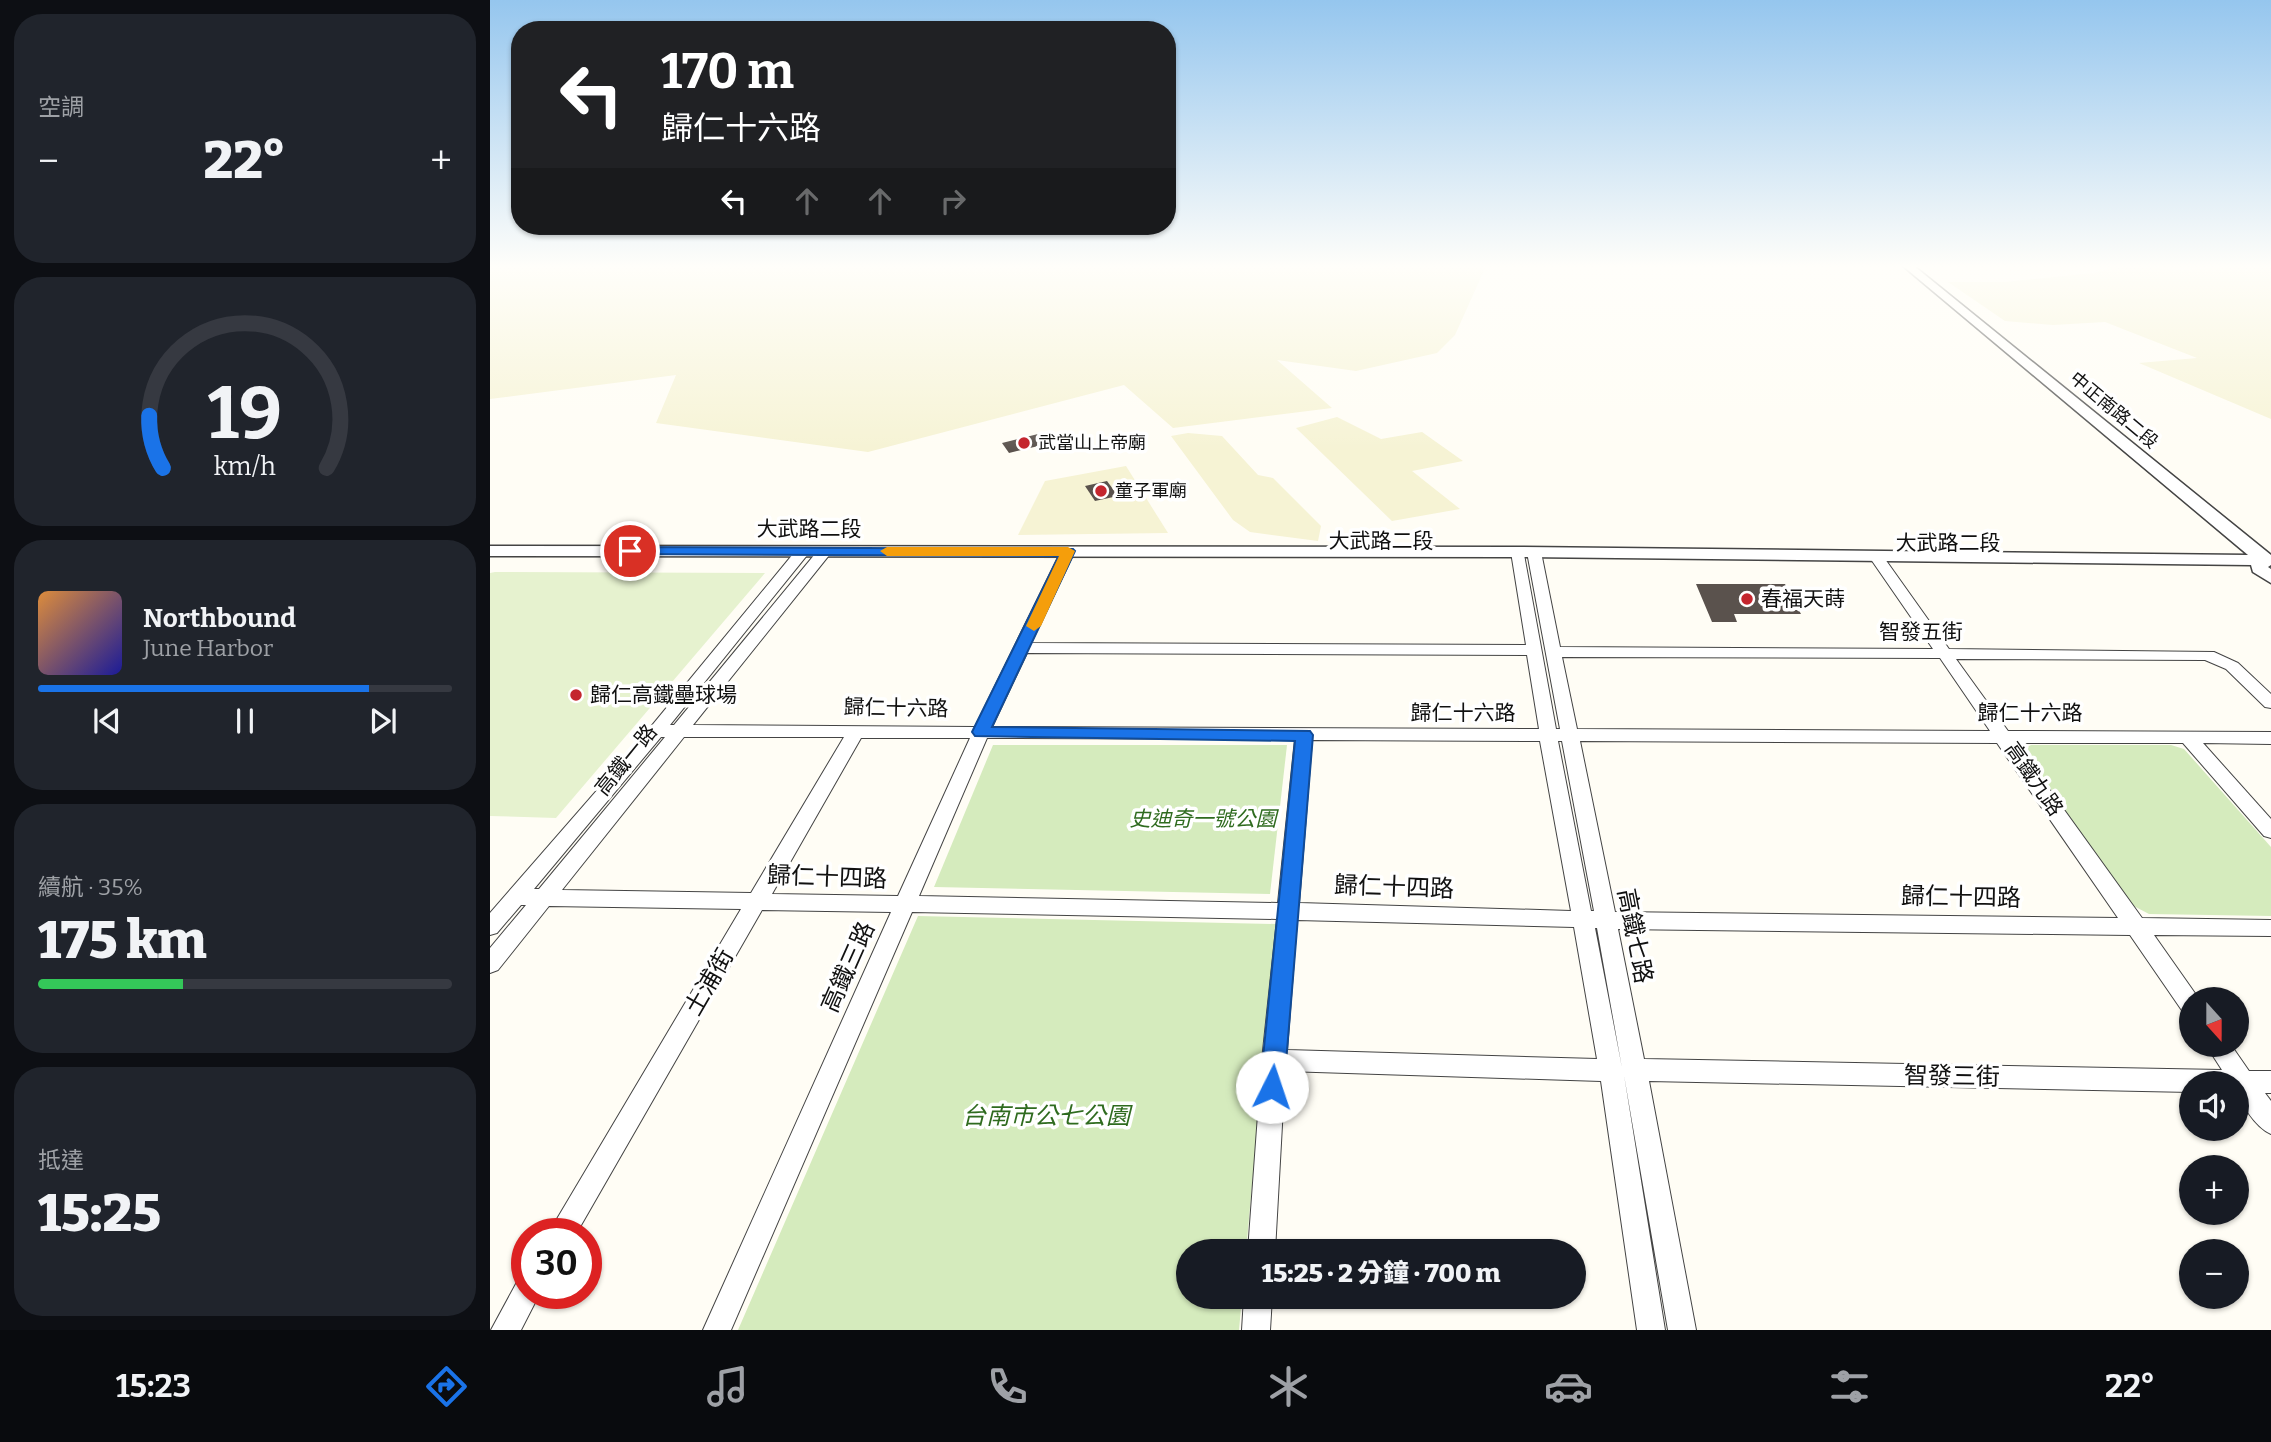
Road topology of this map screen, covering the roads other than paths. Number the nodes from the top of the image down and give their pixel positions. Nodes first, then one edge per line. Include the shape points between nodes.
1 (1982, 328) edge
2 (492, 554) edge
3 (809, 557) junction
4 (1065, 557) junction
5 (1527, 559) junction
6 (1880, 560) junction
7 (2267, 566) edge
8 (1024, 648) junction
9 (1543, 651) junction
10 (1946, 653) junction
11 (2271, 703) edge
12 (857, 730) junction
13 (678, 731) junction
14 (655, 732) junction
15 (981, 732) junction
16 (1304, 735) junction
17 (1558, 736) junction
18 (2004, 736) junction
19 (2187, 737) junction
20 (2271, 738) edge
21 (2271, 831) edge
22 (516, 897) junction
23 (544, 899) junction
24 (757, 901) junction
25 (903, 906) junction
26 (1287, 911) junction
27 (1593, 919) junction
28 (490, 927) edge
29 (2136, 927) junction
30 (2271, 929) edge
31 (490, 964) edge
32 (2179, 988) edge
33 (1274, 1060) junction
34 (1622, 1070) junction
35 (2179, 1080) edge
36 (2249, 1081) edge
37 (2271, 1082) edge
38 (2249, 1089) edge
39 (2271, 1122) edge
40 (570, 1218) edge
41 (1262, 1239) edge
42 (517, 1309) edge
43 (1257, 1309) edge
44 (505, 1330) edge
45 (717, 1330) edge
46 (1256, 1330) edge
47 (1651, 1330) edge
48 (1682, 1330) edge

1 - 7 street, 中正南路二段
2 - 3 street, 大武路二段
3 - 4 street, 大武路二段
3 - 13 street, 高鐵一路
3 - 14 street, 高鐵一路
4 - 5 street, 大武路二段
4 - 8 street, 高鐵三路
5 - 6 street, 大武路二段
5 - 9 street, 高鐵七路
6 - 7 street, 大武路二段
6 - 10 street, 高鐵九路
8 - 9 street, 智發五街
8 - 15 street, 高鐵三路
9 - 10 street, 智發五街
9 - 17 street, 高鐵七路
10 - 11 street, 智發五街 via 2208,655 2231,666
10 - 18 street, 高鐵九路
12 - 13 street, 歸仁十六路
12 - 15 street, 歸仁十六路
12 - 24 street, 土浦街
13 - 14 street, 歸仁十六路
13 - 23 street, 高鐵一路
14 - 22 street, 高鐵一路
15 - 16 street, 歸仁十六路
15 - 25 street, 高鐵三路
16 - 17 street, 歸仁十六路
16 - 26 street
17 - 18 street, 歸仁十六路
17 - 27 street, 高鐵七路
18 - 19 street, 歸仁十六路
18 - 29 street, 高鐵九路
19 - 20 street, 歸仁十六路
19 - 21 street
22 - 23 street, 歸仁十四路
22 - 28 street, 高鐵一路
23 - 24 street, 歸仁十四路
23 - 31 street, 高鐵一路
24 - 25 street, 歸仁十四路
24 - 40 street, 土浦街
25 - 26 street, 歸仁十四路
25 - 45 street, 高鐵三路
26 - 27 street, 歸仁十四路
26 - 33 street
27 - 29 street, 歸仁十四路
27 - 34 street, 高鐵七路
29 - 30 street, 歸仁十四路
29 - 32 street, 高鐵九路
33 - 34 street, 智發三街
33 - 41 street
34 - 35 street, 智發三街
34 - 47 street, 高鐵七路
34 - 48 street, 高鐵七路
36 - 37 street, 智發三街
38 - 39 street
42 - 44 street
43 - 46 street

